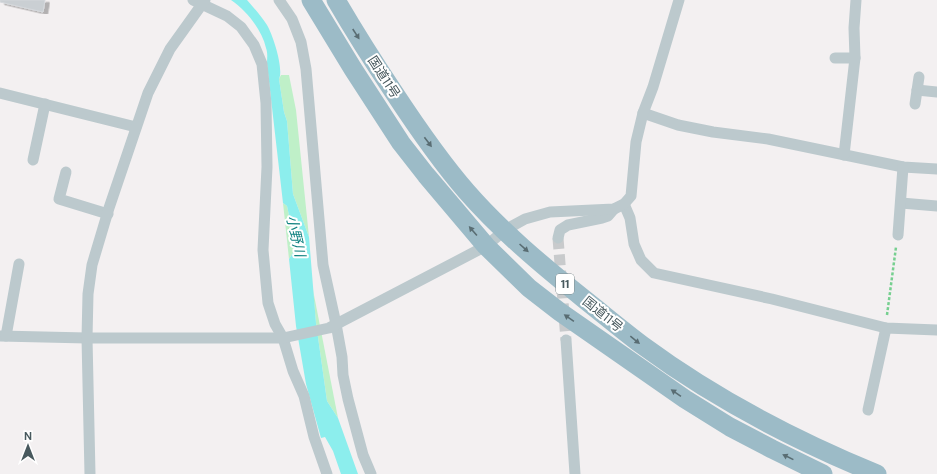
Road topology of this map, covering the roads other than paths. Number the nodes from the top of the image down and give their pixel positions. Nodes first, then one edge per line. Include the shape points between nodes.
1 (279, 0) edge
2 (311, 0) edge
3 (336, 0) edge
4 (680, 0) edge
5 (856, 0) edge
6 (201, 1) edge
7 (835, 58) dead end
8 (855, 58) junction
9 (919, 76) dead end
10 (917, 90) junction
11 (0, 92) edge
12 (937, 92) edge
13 (45, 104) junction
14 (915, 104) dead end
15 (643, 113) junction
16 (136, 127) junction
17 (844, 155) junction
18 (33, 160) dead end
19 (903, 167) junction
20 (937, 169) edge
21 (66, 172) dead end
22 (900, 203) junction
23 (937, 206) edge
24 (619, 207) junction
25 (108, 214) junction
26 (505, 230) junction
27 (898, 235) road end
28 (558, 238) dead end
29 (486, 246) junction
30 (19, 264) dead end
31 (333, 326) junction
32 (886, 328) junction
33 (937, 330) edge
34 (3, 336) edge
35 (288, 337) junction
36 (87, 338) junction
37 (566, 340) tunnel mouth
38 (868, 410) dead end
39 (90, 474) edge
40 (327, 474) edge
41 (371, 474) edge
42 (575, 474) edge
43 (824, 474) edge
44 (877, 474) edge

1 - 31 street via 292,20 301,42 306,69 323,265
29 -> 2 highway, 国道11号 / 11 via 401,143
3 -> 26 highway, 国道11号 / 11 via 417,128 467,192
4 - 15 street
5 - 8 street
6 - 16 street via 170,49 148,93
6 - 35 street via 241,27 254,45 262,64 267,131 263,250 268,303 274,324
7 - 8 street
8 - 17 street
9 - 10 street
10 - 12 street
10 - 14 street
11 - 13 street
13 - 16 street
13 - 18 street
15 - 17 street via 706,131 768,139
15 - 24 street via 636,142 631,196
16 - 25 street
17 - 19 street
19 - 20 street
19 - 22 street
21 - 25 street via 59,199
22 - 23 street
22 - 27 street
24 - 26 street via 550,212 525,219
24 - 28 street via 608,216 568,225 560,230
24 - 32 street via 630,218 634,244 641,260 654,273
25 - 36 street via 92,265 88,294
26 - 29 street
26 -> 44 highway, 国道11号 / 11 via 550,271 641,345 698,383 780,430
29 - 31 street
43 -> 29 highway, 国道11号 / 11 via 737,431 685,399 535,293
30 - 34 street
31 - 35 street
31 - 41 street via 342,357 348,399 363,455
32 - 33 street
32 - 38 street
34 - 36 street
35 - 36 street
35 - 40 street via 293,371 304,396 314,437
36 - 39 street
37 - 42 street

